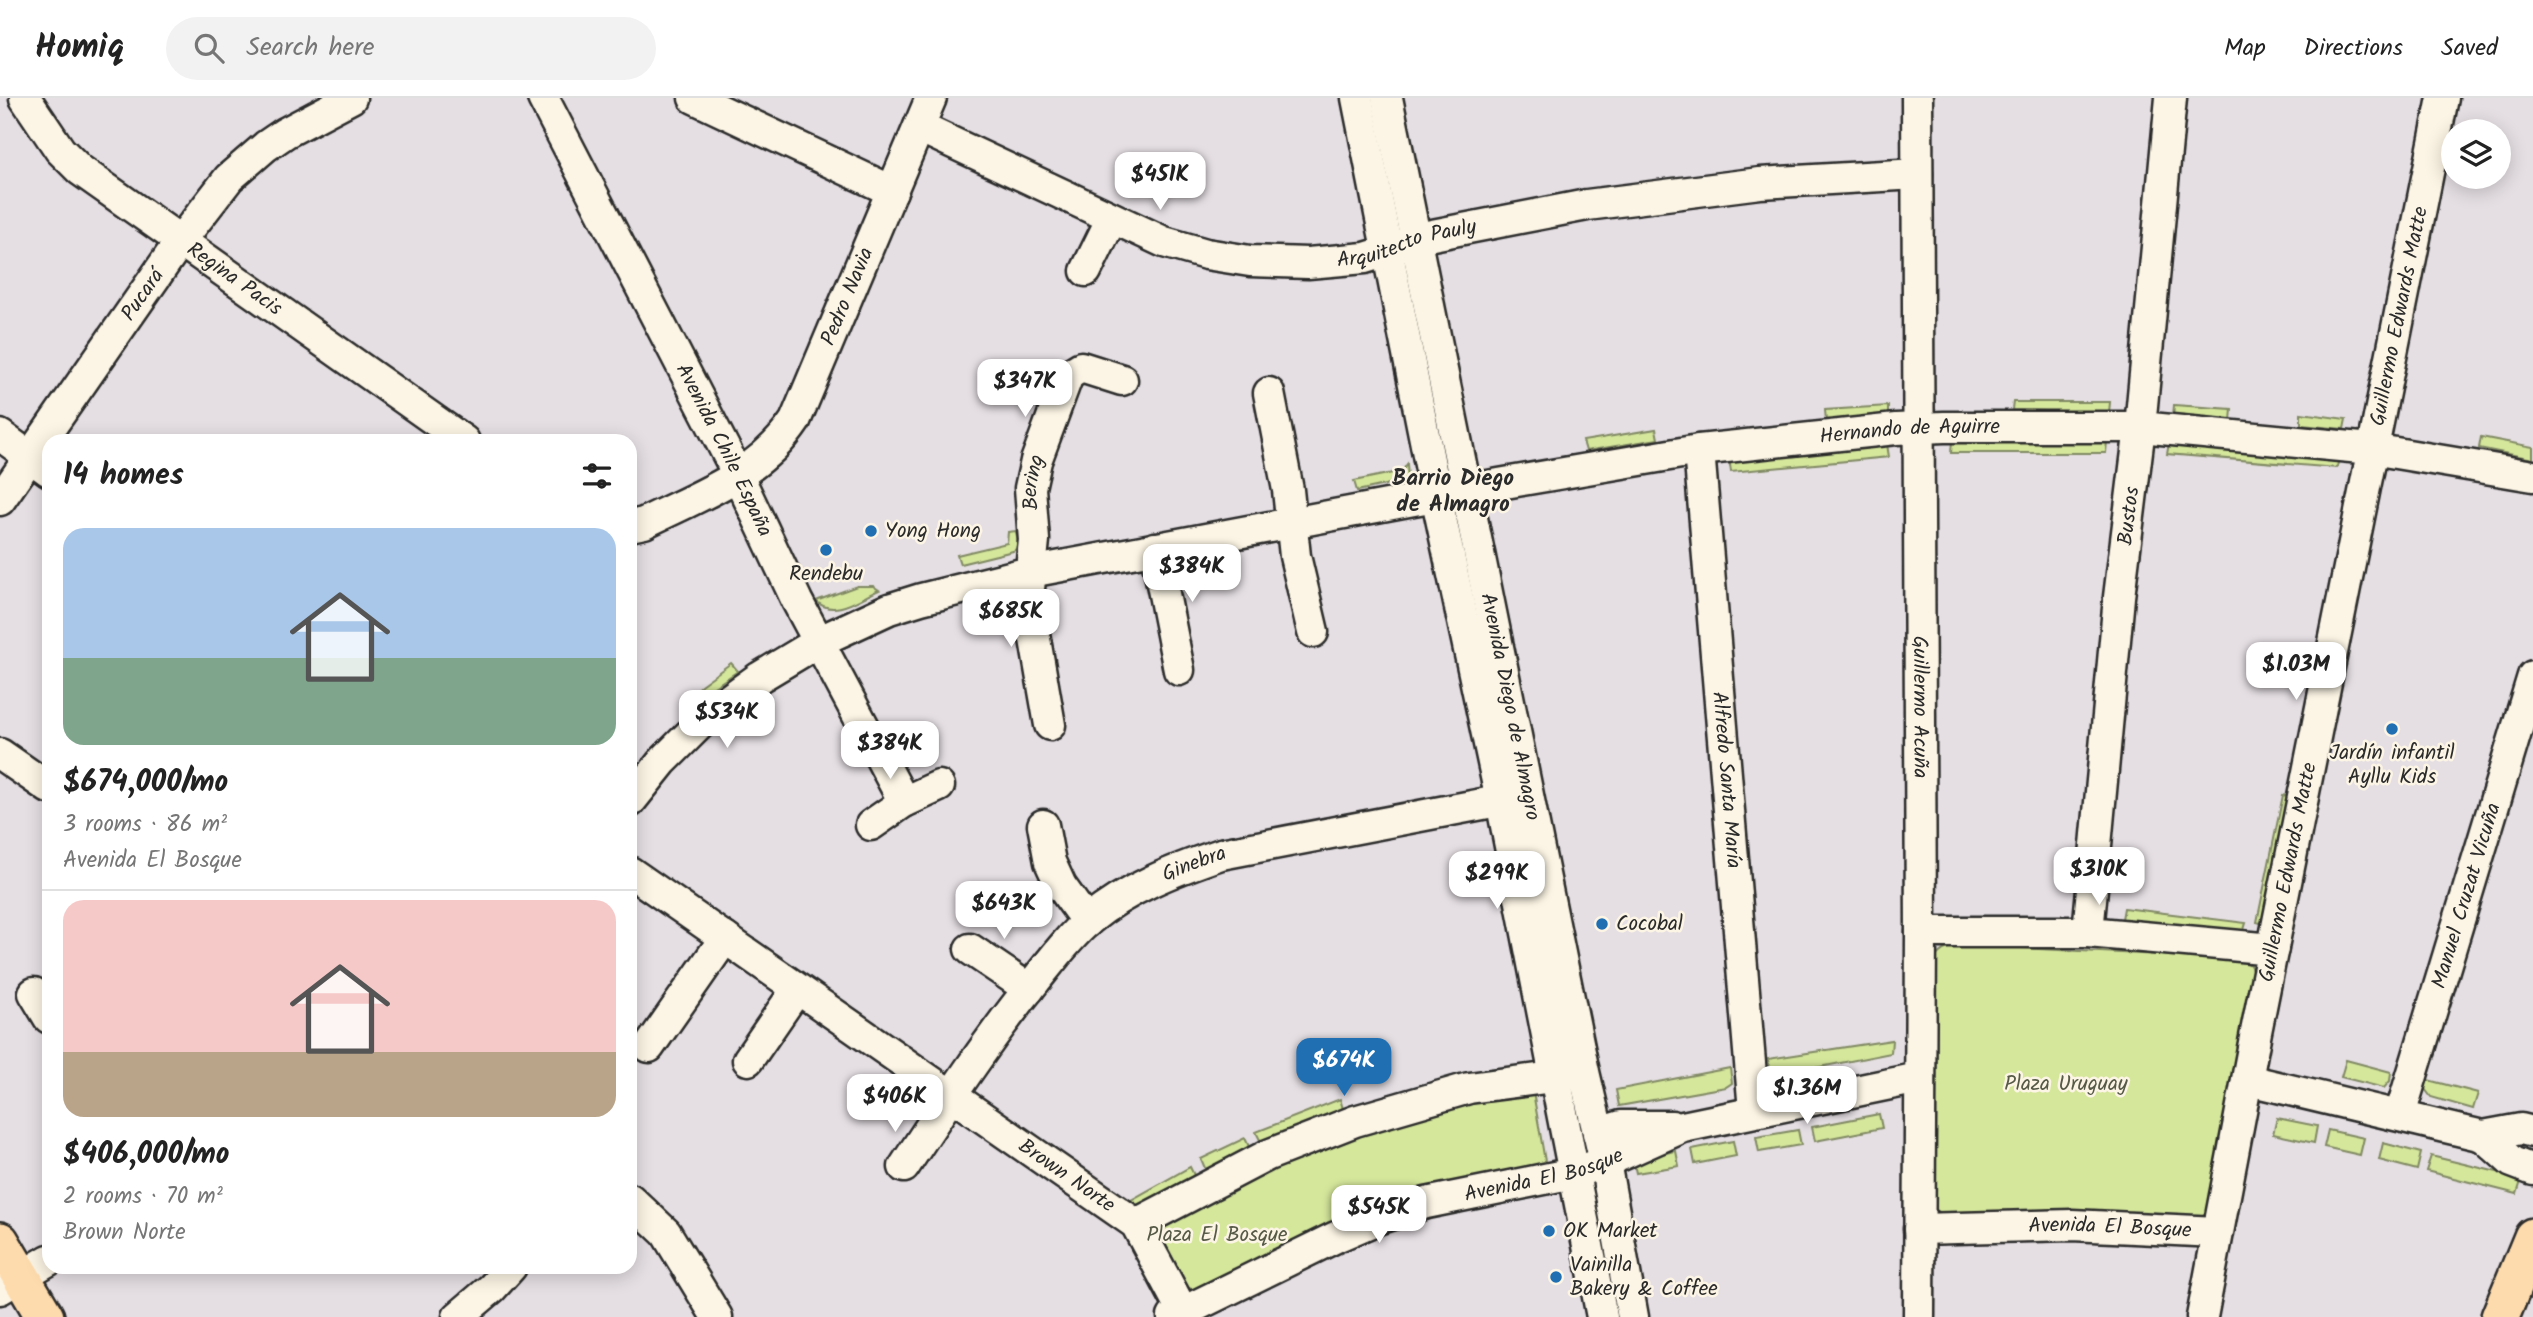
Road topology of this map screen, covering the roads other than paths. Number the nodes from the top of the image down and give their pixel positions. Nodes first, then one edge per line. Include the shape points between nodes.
1 (25, 98) edge
2 (351, 98) edge
3 (543, 98) edge
4 (694, 98) edge
5 (931, 98) edge
6 (1357, 98) edge
7 (1387, 98) edge
8 (1917, 98) edge
9 (2171, 98) edge
10 (2443, 98) edge
11 (919, 127) junction
12 (1917, 174) junction
13 (892, 191) junction
14 (1112, 218) junction
15 (1417, 238) junction
16 (181, 240) junction
17 (1388, 251) junction
18 (1086, 271) dead end
19 (1122, 380) dead end
20 (1269, 393) dead end
21 (2140, 427) junction
22 (1919, 429) junction
23 (59, 434) edge
24 (454, 434) edge
25 (0, 435) edge
26 (2372, 449) junction
27 (1699, 450) junction
28 (40, 464) edge
29 (2533, 476) edge
30 (737, 477) junction
31 (1467, 489) junction
32 (1436, 495) junction
33 (0, 500) edge
34 (1292, 523) junction
35 (637, 524) edge
36 (1155, 548) junction
37 (1030, 572) junction
38 (1313, 632) dead end
39 (811, 648) junction
40 (1179, 670) dead end
41 (2533, 676) edge
42 (1050, 725) dead end
43 (0, 754) edge
44 (42, 784) edge
45 (939, 786) dead end
46 (637, 793) edge
47 (1515, 798) junction
48 (904, 802) junction
49 (637, 815) edge
50 (871, 825) dead end
51 (1043, 825) dead end
52 (637, 877) edge
53 (1087, 922) junction
54 (1921, 932) junction
55 (2088, 932) junction
56 (725, 939) junction
57 (2273, 948) junction
58 (970, 949) dead end
59 (797, 989) junction
60 (1029, 989) junction
61 (649, 1047) dead end
62 (748, 1060) dead end
63 (1570, 1074) junction
64 (1919, 1078) junction
65 (2248, 1080) junction
66 (951, 1097) junction
67 (1754, 1111) junction
68 (2400, 1115) junction
69 (1683, 1127) junction
70 (2533, 1132) edge
71 (1598, 1133) junction
72 (2483, 1136) junction
73 (1605, 1162) junction
74 (904, 1167) dead end
75 (2533, 1170) edge
76 (1574, 1173) junction
77 (637, 1206) edge
78 (1136, 1224) junction
79 (1919, 1229) junction
80 (2217, 1232) junction
81 (2533, 1237) edge
82 (0, 1241) edge
83 (505, 1274) edge
84 (24, 1275) edge
85 (1178, 1314) edge
86 (45, 1317) edge
87 (458, 1317) edge
88 (717, 1317) edge
89 (1602, 1317) edge
90 (1633, 1317) edge
91 (1919, 1317) edge
92 (2202, 1317) edge
93 (2500, 1317) edge

1 - 16 street, Regina Pacis via 80,170
2 - 16 street, Pucará via 285,133 247,161 217,191
3 - 30 street, Avenida Chile España
4 - 13 street
5 - 11 street, Pedro Navia
6 - 17 street, Avenida Diego de Almagro
7 - 15 street, Avenida Diego de Almagro
8 - 12 street, Guillermo Acuña
9 - 21 street, Bustos
10 - 26 street, Guillermo Edwards Matte
11 - 13 street, Pedro Navia
11 - 14 street, Arquitecto Pauly
12 - 15 street, Arquitecto Pauly via 1760,183 1587,205
12 - 22 street, Guillermo Acuña
13 - 30 street, Pedro Navia via 794,421 775,448
14 - 17 street, Arquitecto Pauly via 1164,242 1251,261 1308,263 1365,258
14 - 18 street
15 - 17 street, Arquitecto Pauly
15 - 31 street, Avenida Diego de Almagro
16 - 23 street, Pucará
16 - 24 street, Regina Pacis
17 - 32 street, Avenida Diego de Almagro
19 - 37 street, Bering via 1081,367 1069,375 1030,488 1034,540
20 - 34 street
21 - 22 street, Hernando de Aguirre
21 - 26 street, Hernando de Aguirre
21 - 55 street, Bustos
22 - 27 street, Hernando de Aguirre
22 - 54 street, Guillermo Acuña
25 - 28 street
26 - 29 street, Hernando de Aguirre
26 - 57 street, Guillermo Edwards Matte
27 - 31 street, Hernando de Aguirre
27 - 67 street, Alfredo Santa María
28 - 33 street, Pucará
30 - 35 street
30 - 39 street, Avenida Chile España via 797,601
31 - 32 street, Hernando de Aguirre
31 - 47 street, Avenida Diego de Almagro
32 - 34 street, Hernando de Aguirre
32 - 47 street, Avenida Diego de Almagro
34 - 36 street, Hernando de Aguirre
34 - 38 street
36 - 37 street, Hernando de Aguirre
36 - 40 street
37 - 39 street, Hernando de Aguirre via 900,605
37 - 42 street via 1028,599
39 - 46 street, Hernando de Aguirre via 713,711
39 - 48 street, Avenida Chile España
39 - 49 street, Hernando de Aguirre via 725,716
41 - 68 street, Manuel Cruzat Vicuña
43 - 44 street
45 - 48 street
47 - 53 street, Ginebra via 1221,854 1135,889
47 - 63 street, Avenida Diego de Almagro
48 - 50 street
51 - 53 street via 1050,862
52 - 56 street, Brown Norte
53 - 60 street, Ginebra
54 - 55 street
54 - 64 street, Guillermo Acuña
55 - 57 street
56 - 59 street, Brown Norte
56 - 61 street
57 - 65 street, Guillermo Edwards Matte
58 - 60 street
59 - 62 street
59 - 66 street, Brown Norte
60 - 66 street, Ginebra
63 - 71 street, Avenida Diego de Almagro
63 - 76 street, Avenida Diego de Almagro
63 - 78 street via 1469,1088 1355,1121 1268,1155
64 - 67 street, Avenida El Bosque
64 - 79 street, Guillermo Acuña
65 - 68 street
65 - 80 street, Guillermo Edwards Matte
66 - 74 street
66 - 78 street, Brown Norte
67 - 69 street, Avenida El Bosque
68 - 72 street
69 - 71 street, Avenida El Bosque via 1621,1126
69 - 73 street, Avenida El Bosque
70 - 72 street via 2521,1129
71 - 73 street, Avenida Diego de Almagro
72 - 75 street via 2512,1162
73 - 76 street, Avenida El Bosque
73 - 90 street, Avenida Diego de Almagro
76 - 85 street, Avenida El Bosque via 1426,1203 1380,1218
76 - 89 street, Avenida Diego de Almagro
77 - 88 street via 666,1233
78 - 85 street, Brown Norte
79 - 80 street, Avenida El Bosque via 2072,1225
79 - 91 street, Guillermo Acuña
80 - 92 street, Guillermo Edwards Matte
81 - 93 main road
82 - 84 main road
83 - 87 street
84 - 86 main road

